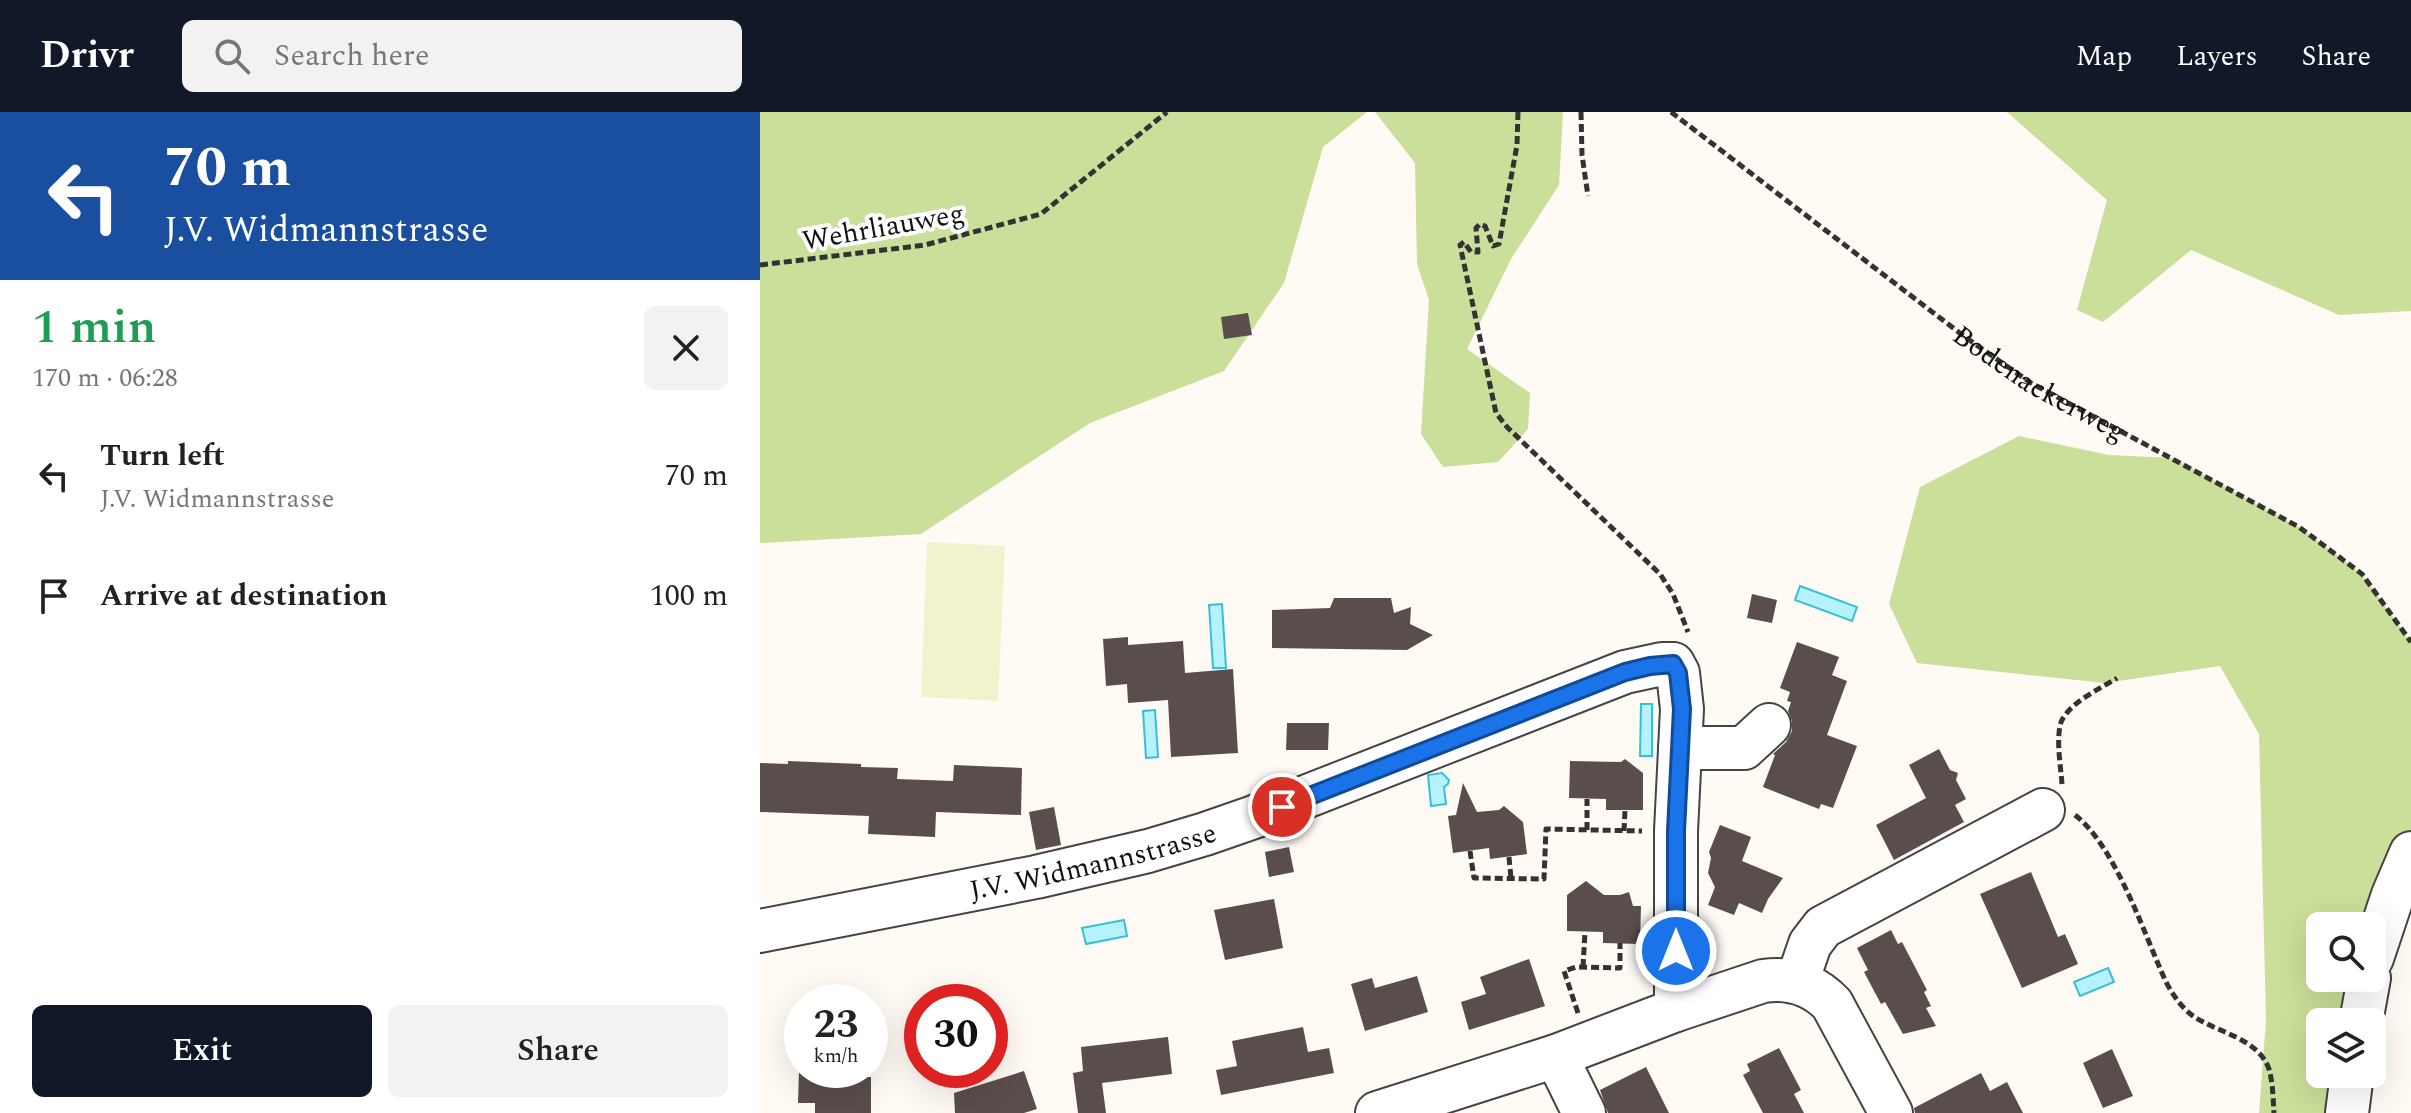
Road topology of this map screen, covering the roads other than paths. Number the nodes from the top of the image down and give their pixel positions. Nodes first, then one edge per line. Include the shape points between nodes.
1 (1769, 725) dead end
2 (1680, 748) junction
3 (2052, 809) road end
4 (2411, 853) edge
5 (2386, 916) edge
6 (760, 931) edge
7 (1797, 982) junction
8 (1676, 1010) junction
9 (1572, 1050) junction
10 (2350, 1088) edge
11 (1377, 1113) edge
12 (1584, 1113) edge
13 (1891, 1113) edge
14 (2347, 1113) edge

1 - 2 street via 1744,748
2 - 6 street, J.V. Widmannstrasse via 1682,654 1162,847
2 - 8 street
3 - 7 street via 1823,927 1810,944
4 - 5 street
7 - 8 street via 1763,981
7 - 13 street via 1832,1004
8 - 9 street
9 - 11 street
9 - 12 street
10 - 14 street

